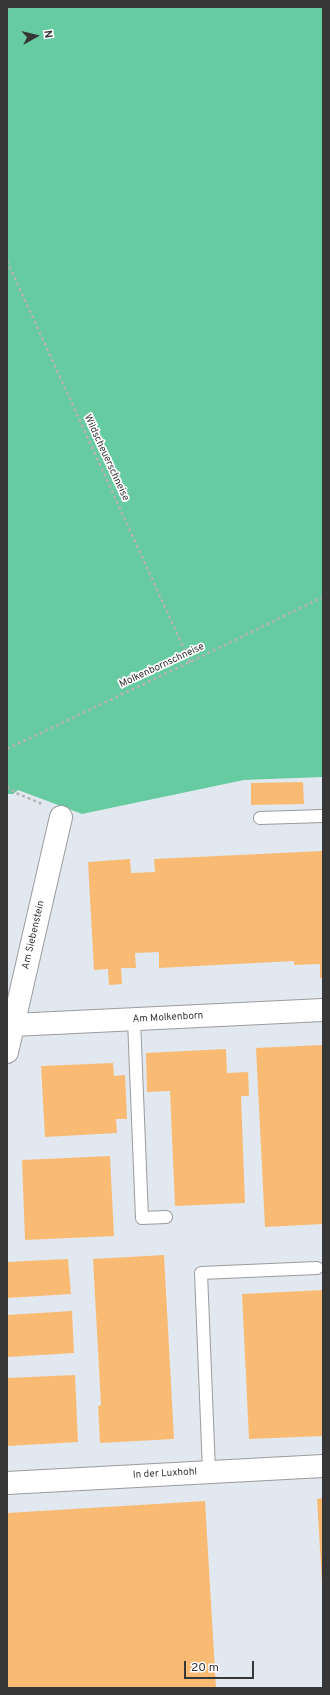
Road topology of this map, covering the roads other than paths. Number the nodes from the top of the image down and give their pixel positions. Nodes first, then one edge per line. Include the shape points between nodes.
1 (323, 816) edge
2 (260, 818) dead end
3 (60, 822) road end
4 (323, 1010) edge
5 (134, 1020) junction
6 (13, 1025) junction
7 (7, 1052) edge
8 (166, 1217) dead end
9 (318, 1268) dead end
10 (323, 1466) edge
11 (209, 1471) junction
12 (7, 1483) edge

1 - 2 lane
3 - 6 street, Am Siebenstein
4 - 5 street, Am Molkenborn
5 - 6 street, Am Molkenborn
5 - 8 lane via 142,1218
6 - 7 street, Am Siebenstein
9 - 11 lane via 201,1273
10 - 11 street, In der Luxhohl
11 - 12 street, In der Luxhohl

